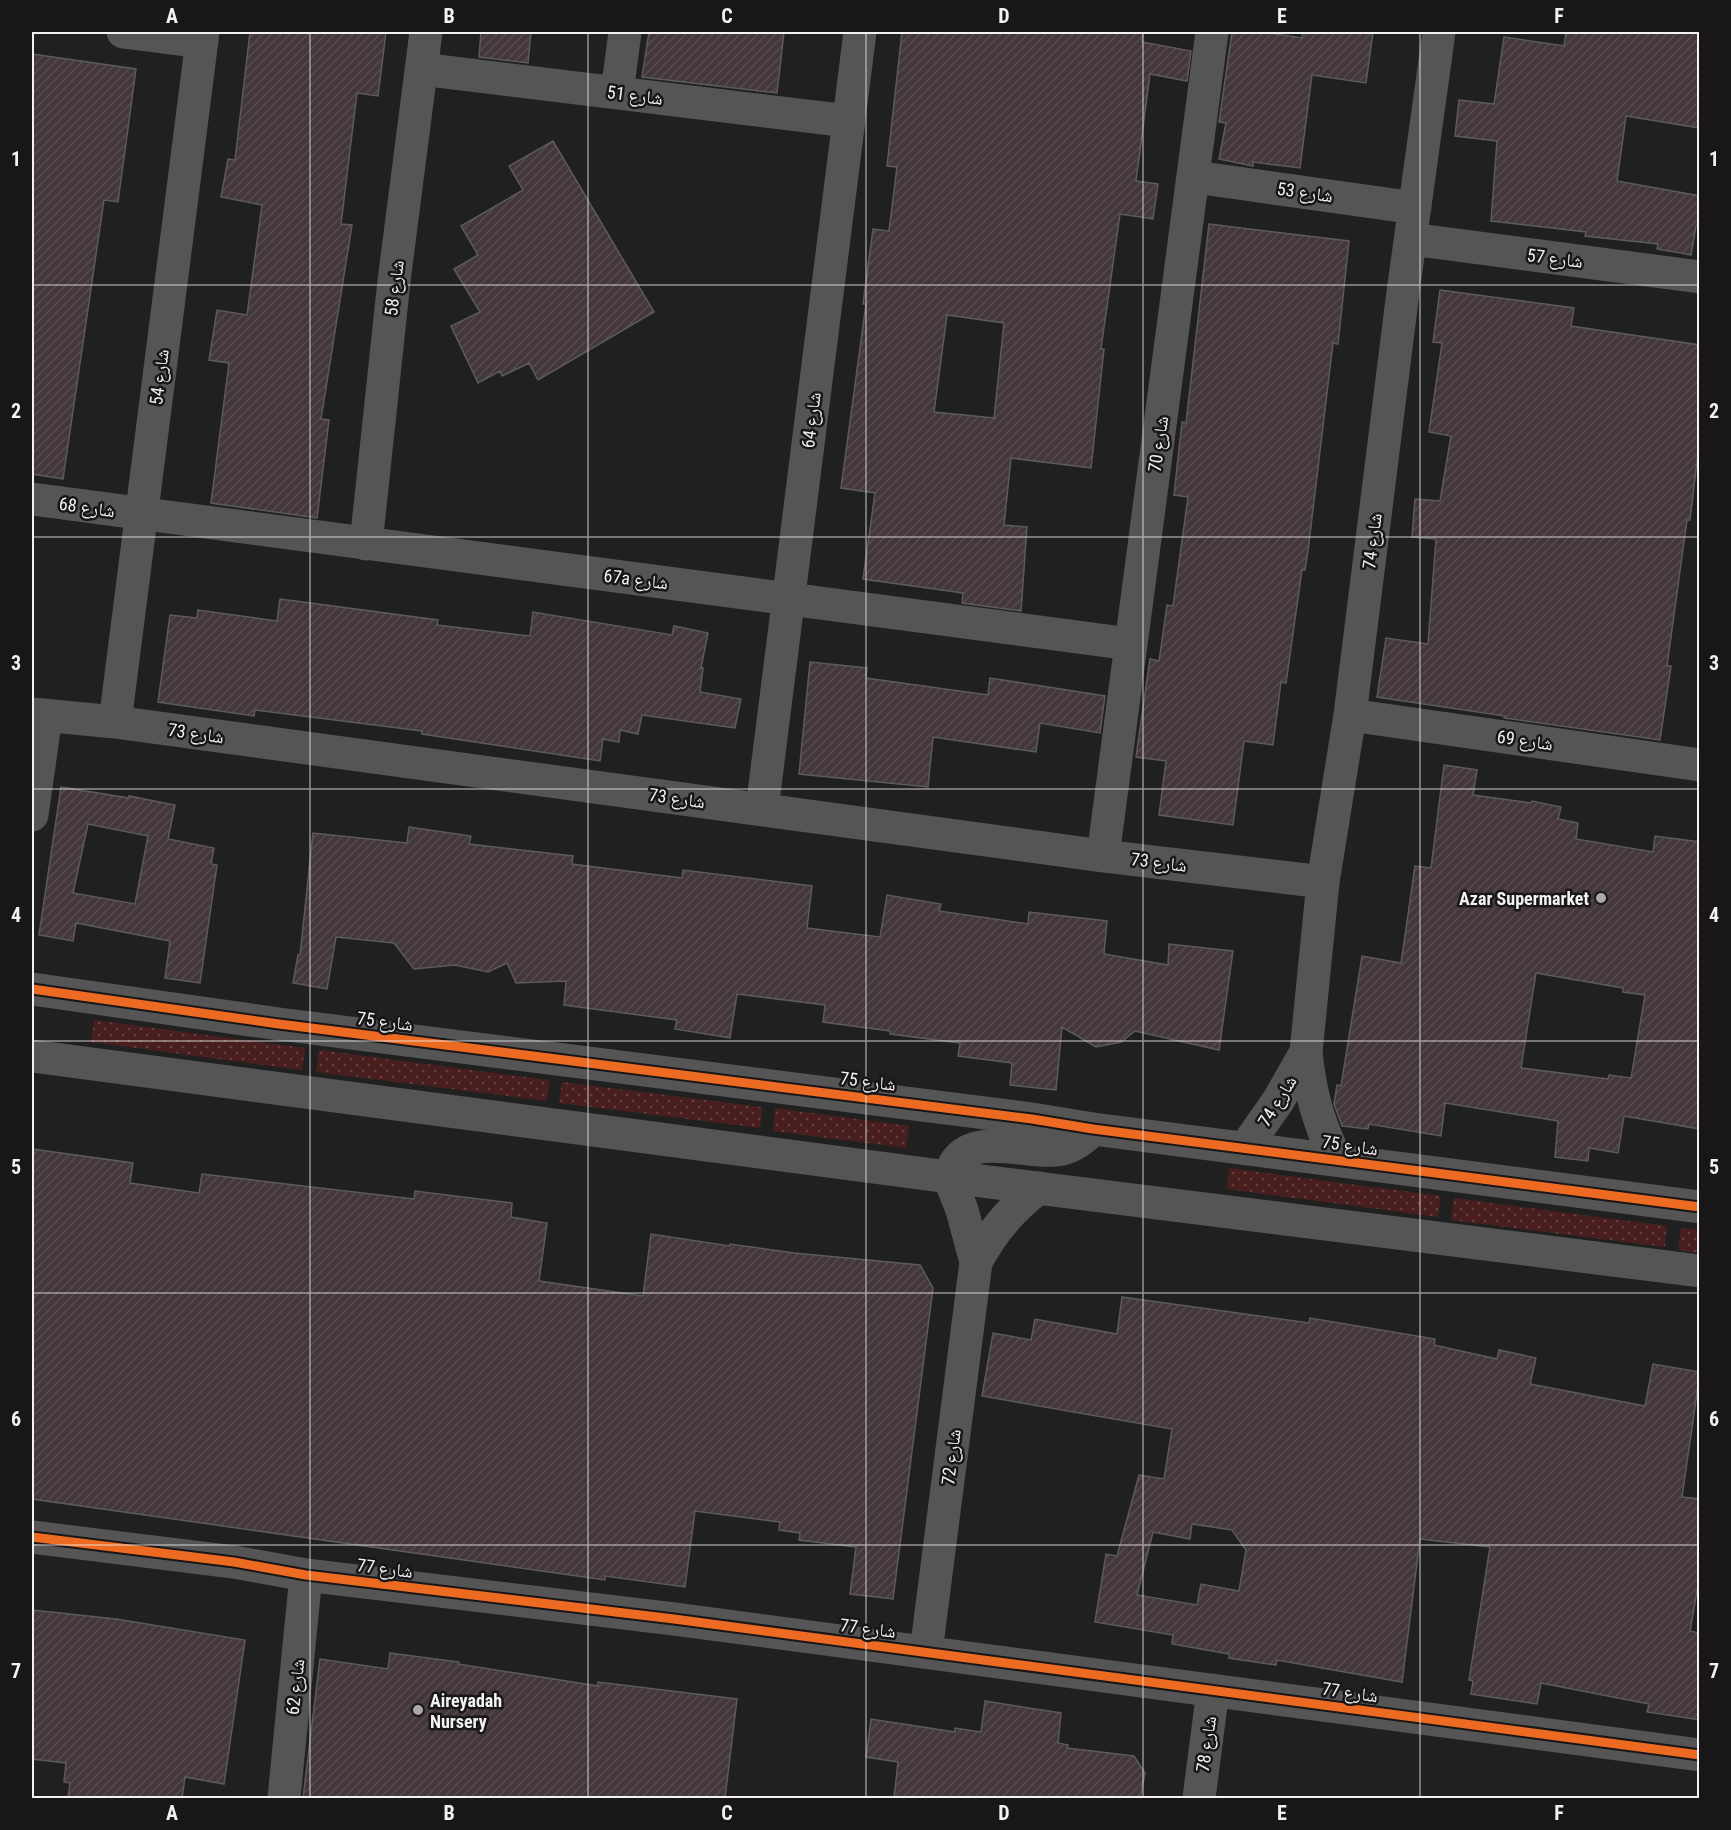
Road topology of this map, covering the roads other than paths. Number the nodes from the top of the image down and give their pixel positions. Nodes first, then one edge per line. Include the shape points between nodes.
1 (123, 32) edge
2 (426, 32) edge
3 (625, 32) edge
4 (860, 32) edge
5 (1212, 32) edge
6 (1439, 32) edge
7 (202, 37) edge
8 (421, 69) junction
9 (617, 93) junction
10 (849, 121) junction
11 (1195, 177) junction
12 (1413, 223) junction
13 (1700, 277) edge
14 (32, 499) edge
15 (142, 515) junction
16 (366, 544) junction
17 (788, 599) junction
18 (1130, 644) junction
19 (39, 715) edge
20 (1350, 715) junction
21 (115, 723) junction
22 (1700, 765) edge
23 (762, 809) junction
24 (32, 814) edge
25 (1103, 855) junction
26 (1323, 882) junction
27 (33, 987) edge
28 (1306, 1052) junction
29 (32, 1056) edge
30 (1093, 1129) junction
31 (1245, 1148) junction
32 (1336, 1159) junction
33 (949, 1177) junction
34 (1039, 1188) junction
35 (1700, 1207) edge
36 (976, 1262) junction
37 (1700, 1271) edge
38 (32, 1537) edge
39 (306, 1575) junction
40 (926, 1652) junction
41 (1213, 1690) junction
42 (1700, 1755) edge
43 (284, 1798) edge
44 (1199, 1798) edge

1 - 7 street
2 - 8 street, شارع 58
3 - 9 street
4 - 10 street, شارع 64
5 - 11 street, شارع 70
6 - 12 street, شارع 74
7 - 15 street, شارع 54
8 - 9 street, شارع 51
8 - 16 street, شارع 58
9 - 10 street, شارع 51
10 - 17 street, شارع 64
11 - 12 street, شارع 53
11 - 18 street, شارع 70
12 - 13 street, شارع 57
12 - 20 street, شارع 74
14 - 15 street, شارع 68
15 - 16 street, 67a شارع
15 - 21 street, شارع 54
16 - 17 street, 67a شارع
17 - 18 street, 67a شارع
17 - 23 street, شارع 64
18 - 25 street, شارع 70
19 - 21 street, شارع 73
19 - 24 street
20 - 22 street, شارع 69
20 - 26 street, شارع 74
21 - 23 street, شارع 73
23 - 25 street, شارع 73
25 - 26 street, شارع 73
26 - 28 street, شارع 74
27 - 30 street, شارع 75 via 279,1024
28 - 31 street, شارع 74
28 - 32 street, شارع 74 via 1314,1107
29 - 33 street
30 - 31 street, شارع 75
30 - 33 street via 1074,1145 1062,1149 974,1148 957,1159
31 - 32 street, شارع 75
32 - 35 street, شارع 75
33 - 34 street
33 - 36 street, شارع 72
34 - 36 street, شارع 72 via 1002,1221
34 - 37 street
36 - 40 street, شارع 72
38 - 39 street, شارع 77
39 - 40 street, شارع 77
39 - 43 street, شارع 62
40 - 41 street, شارع 77
41 - 42 street, شارع 77
41 - 44 street, شارع 78

